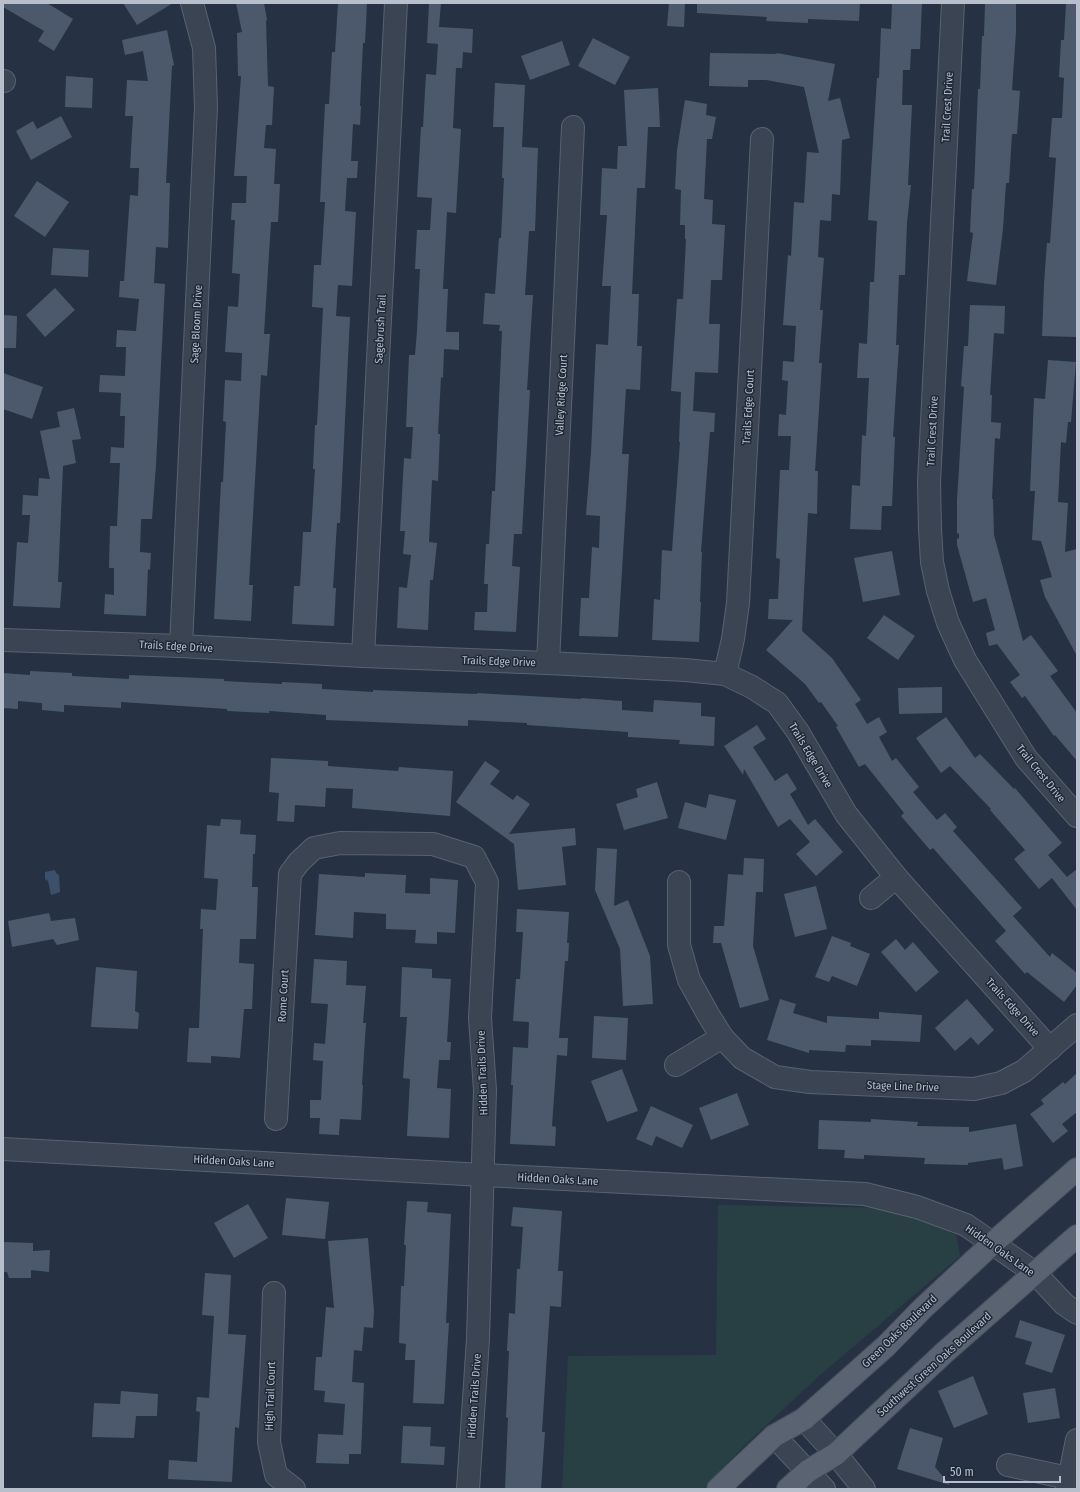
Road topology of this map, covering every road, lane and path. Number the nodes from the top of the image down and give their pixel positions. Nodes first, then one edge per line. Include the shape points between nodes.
1 (192, 3) edge
2 (396, 3) edge
3 (953, 3) edge
4 (573, 127) dead end
5 (762, 139) dead end
6 (3, 640) edge
7 (181, 646) junction
8 (363, 656) junction
9 (548, 663) junction
10 (725, 674) junction
11 (1077, 816) edge
12 (290, 874) joint
13 (896, 877) junction
14 (679, 882) dead end
15 (871, 898) dead end
16 (1077, 1025) edge
17 (722, 1037) junction
18 (1050, 1049) junction
19 (676, 1065) dead end
20 (276, 1119) dead end
21 (3, 1149) edge
22 (1077, 1169) edge
23 (482, 1175) junction
24 (1077, 1236) edge
25 (993, 1244) junction
26 (1035, 1273) junction
27 (274, 1293) dead end
28 (1077, 1313) edge
29 (804, 1419) junction
30 (774, 1436) junction
31 (1077, 1440) edge
32 (836, 1454) junction
33 (1008, 1465) dead end
34 (808, 1471) junction
35 (1067, 1484) edge
36 (294, 1489) edge
37 (468, 1489) edge
38 (718, 1489) edge
39 (788, 1489) edge
40 (824, 1489) edge
41 (864, 1489) edge

1 - 7 street, Sage Bloom Drive via 204,48 206,107
2 - 8 street, Sagebrush Trail
3 - 11 street, Trail Crest Drive via 929,482 932,562 948,622 965,660 1026,758
4 - 9 street, Valley Ridge Court
5 - 10 street, Trails Edge Court via 738,603
6 - 7 street, Trails Edge Drive
7 - 8 street, Trails Edge Drive
8 - 9 street, Trails Edge Drive
9 - 10 street, Trails Edge Drive
10 - 13 street, Trails Edge Drive via 777,703 798,732 846,814
12 - 20 street, Rome Court
12 - 23 street, Hidden Trails Drive via 314,848 340,843 433,844 474,858 487,882 480,1018 485,1090
13 - 15 street
13 - 18 street, Trails Edge Drive
14 - 17 street, Stage Line Drive via 681,952 689,980
16 - 18 street, Stage Line Drive
17 - 18 street, Stage Line Drive via 742,1058 776,1077 810,1082 974,1088 1001,1083 1024,1071
17 - 19 street
21 - 23 street, Hidden Oaks Lane
22 - 25 main road, Green Oaks Boulevard
23 - 25 street, Hidden Oaks Lane via 865,1194 916,1207 966,1226
23 - 37 street, Hidden Trails Drive via 478,1338
24 - 26 main road, Southwest Green Oaks Boulevard
25 - 26 street, Hidden Oaks Lane
25 - 29 main road, Green Oaks Boulevard via 886,1346
26 - 28 street, Hidden Oaks Lane via 1064,1304
26 - 32 main road, Southwest Green Oaks Boulevard via 945,1352
27 - 36 street, High Trail Court via 269,1442 276,1475
29 - 30 main road, Green Oaks Boulevard
29 - 32 street
30 - 34 street
30 - 38 main road, Green Oaks Boulevard
31 - 35 street
32 - 34 main road, Southwest Green Oaks Boulevard
32 - 41 street
33 - 35 street
34 - 39 main road, Southwest Green Oaks Boulevard
34 - 40 street

